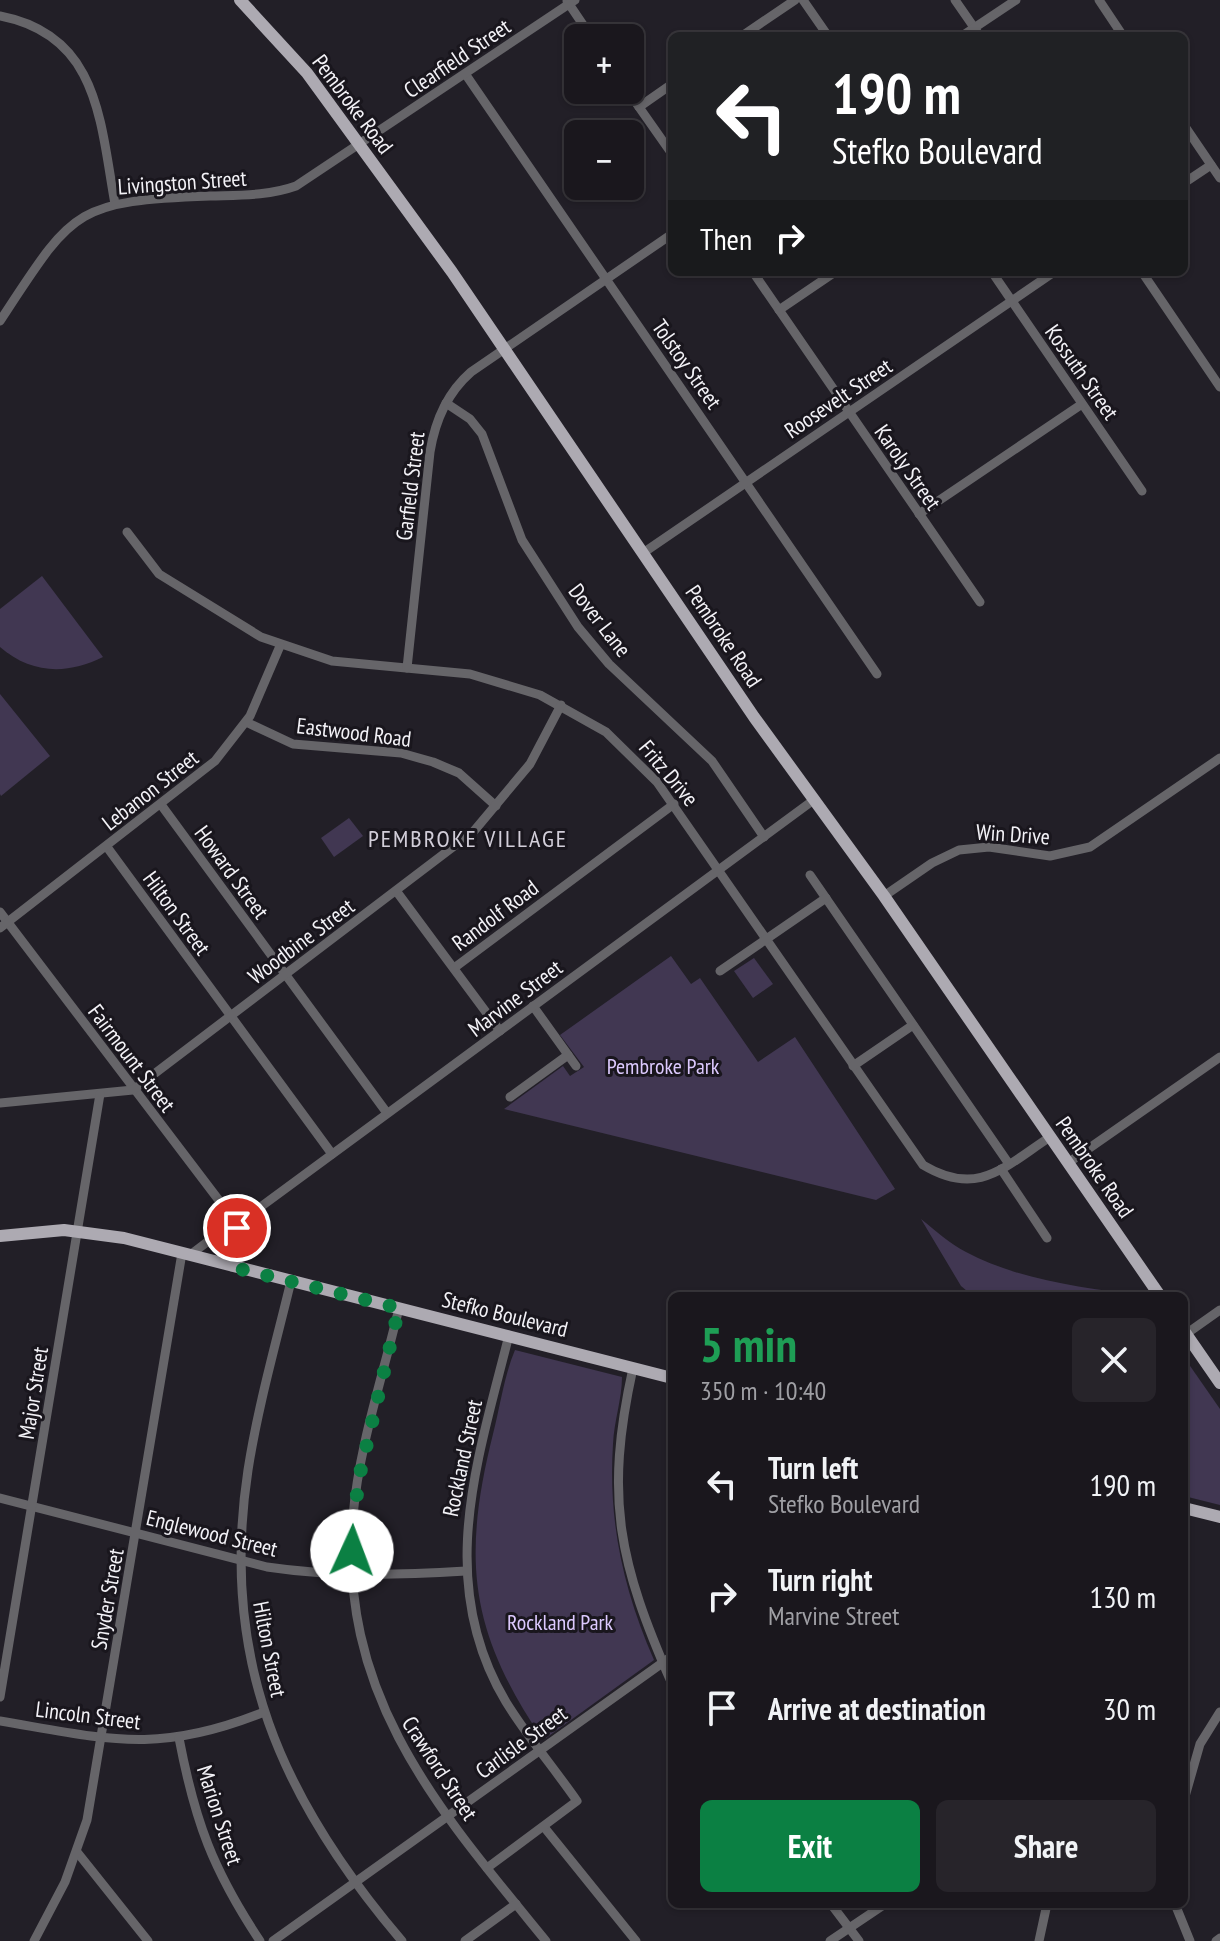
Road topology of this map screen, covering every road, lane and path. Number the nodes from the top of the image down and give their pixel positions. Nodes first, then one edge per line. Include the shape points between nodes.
1 (795, 0) edge
2 (803, 0) edge
3 (955, 0) edge
4 (1016, 0) edge
5 (1099, 0) edge
6 (246, 1) edge
7 (570, 1) edge
8 (0, 16) edge
9 (584, 24) edge
10 (748, 32) edge
11 (825, 32) edge
12 (977, 32) edge
13 (1120, 32) edge
14 (466, 75) junction
15 (668, 87) edge
16 (637, 104) edge
17 (639, 107) junction
18 (1188, 131) edge
19 (360, 146) junction
20 (668, 148) edge
21 (1211, 165) junction
22 (1220, 178) edge
23 (1188, 180) edge
24 (115, 204) junction
25 (668, 237) edge
26 (756, 276) edge
27 (829, 276) edge
28 (995, 276) edge
29 (1048, 276) edge
30 (1145, 276) edge
31 (607, 279) junction
32 (1011, 301) junction
33 (779, 310) junction
34 (0, 321) edge
35 (505, 348) junction
36 (1220, 387) edge
37 (446, 403) junction
38 (1082, 404) junction
39 (849, 412) junction
40 (748, 483) junction
41 (1142, 491) dead end
42 (919, 514) junction
43 (127, 532) dead end
44 (643, 553) junction
45 (980, 602) dead end
46 (280, 646) junction
47 (407, 668) junction
48 (877, 674) dead end
49 (561, 705) junction
50 (246, 722) junction
51 (1220, 758) edge
52 (815, 799) junction
53 (674, 804) junction
54 (162, 806) junction
55 (496, 806) junction
56 (764, 837) junction
57 (107, 847) junction
58 (719, 869) junction
59 (810, 875) dead end
60 (397, 892) junction
61 (884, 896) junction
62 (826, 898) junction
63 (0, 912) edge
64 (4, 925) edge
65 (766, 939) junction
66 (454, 968) junction
67 (720, 971) dead end
68 (285, 975) junction
69 (533, 1006) junction
70 (231, 1016) junction
71 (913, 1025) junction
72 (500, 1031) junction
73 (568, 1055) junction
74 (1220, 1057) edge
75 (576, 1066) dead end
76 (853, 1066) junction
77 (133, 1090) junction
78 (100, 1094) junction
79 (510, 1097) dead end
80 (0, 1103) edge
81 (387, 1113) junction
82 (1050, 1137) junction
83 (332, 1154) junction
84 (1068, 1163) junction
85 (1005, 1166) junction
86 (236, 1227) junction
87 (77, 1231) junction
88 (0, 1236) edge
89 (1047, 1238) dead end
90 (186, 1254) junction
91 (233, 1262) junction
92 (291, 1281) junction
93 (1157, 1292) edge
94 (399, 1308) junction
95 (1220, 1310) edge
96 (1188, 1334) edge
97 (509, 1335) junction
98 (1188, 1340) edge
99 (633, 1368) junction
100 (668, 1377) edge
101 (1220, 1383) edge
102 (0, 1498) edge
103 (32, 1506) junction
104 (1188, 1509) edge
105 (1220, 1517) edge
106 (137, 1533) junction
107 (240, 1559) junction
108 (466, 1571) junction
109 (352, 1576) junction
110 (668, 1659) edge
111 (663, 1663) junction
112 (668, 1675) edge
113 (0, 1697) edge
114 (264, 1712) junction
115 (1220, 1712) edge
116 (0, 1721) edge
117 (102, 1738) junction
118 (179, 1738) junction
119 (540, 1750) junction
120 (1188, 1774) edge
121 (448, 1816) junction
122 (544, 1827) junction
123 (77, 1852) junction
124 (487, 1868) junction
125 (356, 1881) junction
126 (516, 1904) junction
127 (834, 1908) edge
128 (880, 1908) edge
129 (1046, 1908) edge
130 (1177, 1908) edge
131 (851, 1930) junction
132 (34, 1941) edge
133 (148, 1941) edge
134 (260, 1941) edge
135 (273, 1941) edge
136 (402, 1941) edge
137 (465, 1941) edge
138 (546, 1941) edge
139 (636, 1941) edge
140 (830, 1941) edge
141 (859, 1941) edge
142 (1039, 1941) edge
143 (1190, 1941) edge

1 - 10 street
2 - 11 street
3 - 12 street
4 - 12 street
5 - 13 street
6 - 19 main road, Pembroke Road
7 - 9 street
7 - 14 street, Clearfield Street
8 - 24 street via 47,32 83,71 97,108
14 - 19 street, Clearfield Street
14 - 31 street, Tolstoy Street
15 - 17 street
16 - 17 street
17 - 20 street
18 - 21 street
19 - 24 street, Livingston Street via 283,191
19 - 35 main road, Pembroke Road
21 - 22 street
21 - 23 street
24 - 34 street, Livingston Street via 90,212 59,234
25 - 31 street, Garfield Street
26 - 33 street, Karoly Street
27 - 33 street
28 - 32 street, Kossuth Street
29 - 32 street, Roosevelt Street
30 - 36 street
31 - 35 street, Garfield Street
31 - 40 street, Tolstoy Street
32 - 38 street, Kossuth Street
32 - 39 street, Roosevelt Street
33 - 39 street, Karoly Street
35 - 37 street, Garfield Street via 466,376
35 - 44 main road, Pembroke Road
37 - 47 street, Garfield Street via 430,452
37 - 56 street, Dover Lane via 482,434 514,525 578,627 632,688 707,756
38 - 41 street, Kossuth Street
38 - 42 street
39 - 40 street, Roosevelt Street
39 - 42 street, Karoly Street
40 - 44 street, Roosevelt Street
40 - 48 street, Tolstoy Street
42 - 45 street, Karoly Street
43 - 46 street, Fritz Drive via 166,579
44 - 52 main road, Pembroke Road
46 - 47 street, Fritz Drive via 332,661
46 - 50 street, Lebanon Street
47 - 49 street, Fritz Drive via 488,677
49 - 53 street, Fritz Drive via 629,751
49 - 55 street, Woodbine Street via 530,764
50 - 54 street, Lebanon Street via 215,761
50 - 55 street, Eastwood Road via 293,744 401,753 433,762 459,773
51 - 61 street, Win Drive via 1090,847 1050,856 989,847 959,850
52 - 56 street, Marvine Street
52 - 61 main road, Pembroke Road
53 - 58 street, Fritz Drive
53 - 66 street, Randolf Road
54 - 57 street, Lebanon Street
54 - 68 street, Howard Street
55 - 60 street, Woodbine Street via 474,831
56 - 58 street, Marvine Street
57 - 64 street, Lebanon Street
57 - 70 street, Hilton Street
58 - 65 street, Fritz Drive
58 - 69 street, Marvine Street
59 - 62 street
60 - 66 street
60 - 68 street, Woodbine Street
61 - 82 main road, Pembroke Road
62 - 65 street
62 - 71 street
63 - 64 street, Fairmount Street
64 - 77 street, Fairmount Street
65 - 67 street
65 - 76 street, Fritz Drive
66 - 72 street
68 - 70 street, Woodbine Street
68 - 81 street, Howard Street
69 - 72 street, Marvine Street
69 - 73 street
70 - 77 street, Woodbine Street
70 - 83 street, Hilton Street
71 - 76 street
71 - 85 street
72 - 81 street, Marvine Street
73 - 75 street
73 - 79 street
74 - 84 street
76 - 85 street, Fritz Drive via 923,1165 974,1181
77 - 78 street
77 - 86 street, Fairmount Street
78 - 80 street
78 - 87 street, Major Street
81 - 83 street, Marvine Street
82 - 84 main road, Pembroke Road
82 - 85 street, Fritz Drive
83 - 86 street, Marvine Street
84 - 93 main road, Pembroke Road
85 - 89 street
86 - 90 street, Marvine Street
86 - 91 street via 243,1232
87 - 88 main road, Stefko Boulevard
87 - 90 main road, Stefko Boulevard
87 - 103 street, Major Street
90 - 91 main road, Stefko Boulevard
90 - 106 street, Snyder Street
91 - 92 main road, Stefko Boulevard
92 - 94 main road, Stefko Boulevard
92 - 107 street, Hilton Street via 252,1446
94 - 97 main road, Stefko Boulevard
94 - 109 street, Crawford Street via 358,1482
95 - 96 street
97 - 99 main road, Stefko Boulevard
97 - 108 street, Rockland Street via 471,1492
98 - 101 main road
99 - 100 main road, Stefko Boulevard
99 - 111 street via 618,1447 619,1515 632,1588
102 - 103 street, Englewood Street
103 - 106 street, Englewood Street
103 - 113 street, Major Street
104 - 105 main road
106 - 107 street, Englewood Street
106 - 117 street, Snyder Street
107 - 109 street, Englewood Street
107 - 114 street, Hilton Street via 242,1620
108 - 109 street, Englewood Street
108 - 119 street, Rockland Street via 490,1668
109 - 121 street, Crawford Street via 359,1635 385,1713 409,1761
110 - 111 street, Carlisle Street
111 - 112 street
111 - 119 street, Carlisle Street
114 - 118 street, Lincoln Street
114 - 125 street, Hilton Street via 289,1775
115 - 120 street
116 - 117 street, Lincoln Street
117 - 118 street, Lincoln Street
117 - 123 street, Snyder Street
118 - 134 street, Marion Street via 208,1852
119 - 121 street, Carlisle Street
119 - 122 street, Rockland Street via 577,1801
121 - 124 street, Crawford Street
121 - 125 street, Carlisle Street
122 - 124 street
122 - 139 street
123 - 132 street, Snyder Street
123 - 133 street
124 - 126 street, Crawford Street
125 - 135 street, Carlisle Street
125 - 136 street, Hilton Street
126 - 137 street
126 - 138 street, Crawford Street
127 - 131 street
128 - 131 street
129 - 142 street
130 - 143 street
131 - 140 street
131 - 141 street

